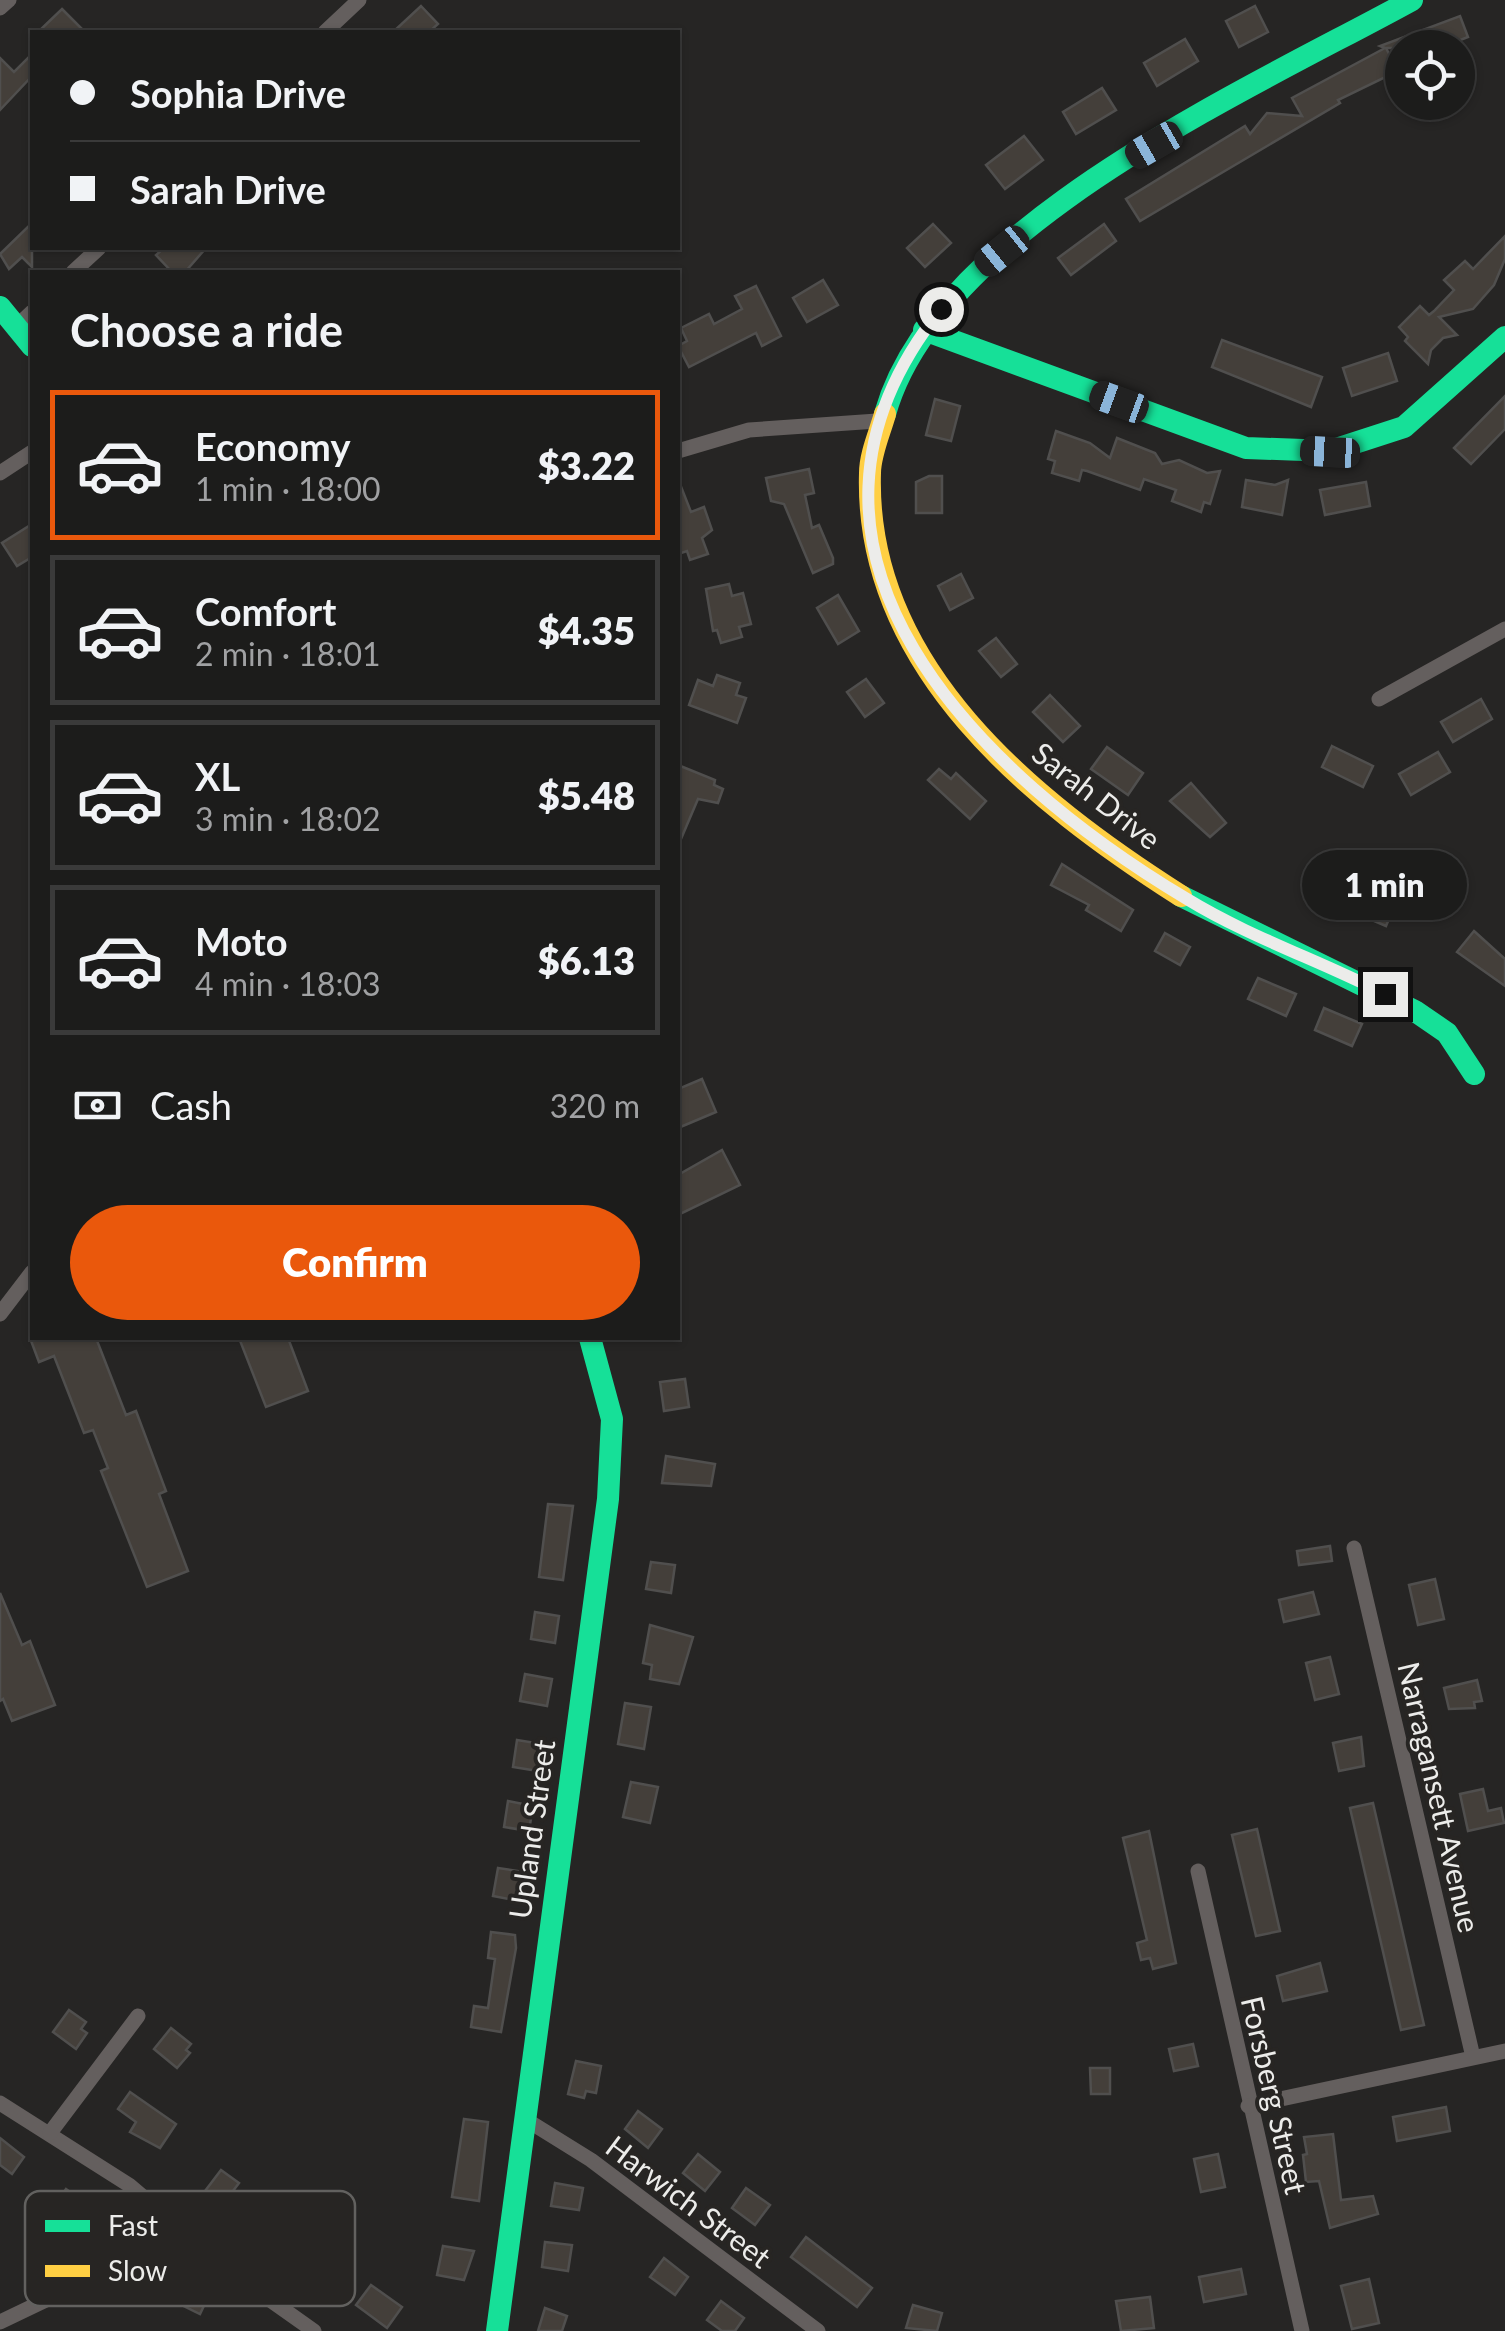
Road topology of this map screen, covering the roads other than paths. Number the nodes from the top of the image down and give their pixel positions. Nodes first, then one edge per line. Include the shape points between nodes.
1 (8, 0) edge
2 (359, 0) edge
3 (1412, 0) edge
4 (0, 8) edge
5 (327, 30) edge
6 (97, 250) edge
7 (75, 270) edge
8 (0, 307) edge
9 (24, 319) edge
10 (924, 330) junction
11 (1505, 338) edge
12 (877, 420) junction
13 (680, 450) edge
14 (30, 453) edge
15 (0, 473) edge
16 (1505, 629) edge
17 (1379, 698) dead end
18 (1474, 1074) dead end
19 (30, 1275) edge
20 (0, 1314) edge
21 (591, 1340) edge
22 (1354, 1548) dead end
23 (1198, 1871) dead end
24 (138, 2016) dead end
25 (1505, 2051) edge
26 (1472, 2058) junction
27 (0, 2103) edge
28 (1248, 2106) junction
29 (525, 2119) junction
30 (50, 2133) junction
31 (137, 2191) edge
32 (33, 2306) edge
33 (278, 2306) edge
34 (0, 2322) edge
35 (314, 2331) edge
36 (498, 2331) edge
37 (818, 2331) edge
38 (1300, 2331) edge

1 - 4 street
2 - 5 street
3 - 10 street, Sarah Drive via 1089,181 958,288
6 - 7 street
8 - 9 street
10 - 11 street via 1246,448 1330,452 1404,427
10 - 12 street, Sarah Drive
12 - 13 street via 749,430
12 - 18 street, Sarah Drive via 868,479 876,568 906,642 978,731 1030,787 1099,841 1190,901 1415,1011 1447,1032
14 - 15 street
16 - 17 street
19 - 20 street
21 - 29 street, Upland Street via 613,1440
22 - 26 street, Narragansett Avenue
23 - 28 street, Forsberg Street
24 - 30 street
25 - 26 street
26 - 28 street
27 - 30 street
28 - 38 street, Forsberg Street
29 - 36 street, Upland Street
29 - 37 street, Harwich Street via 591,2160
30 - 31 street
32 - 34 street
33 - 35 street

